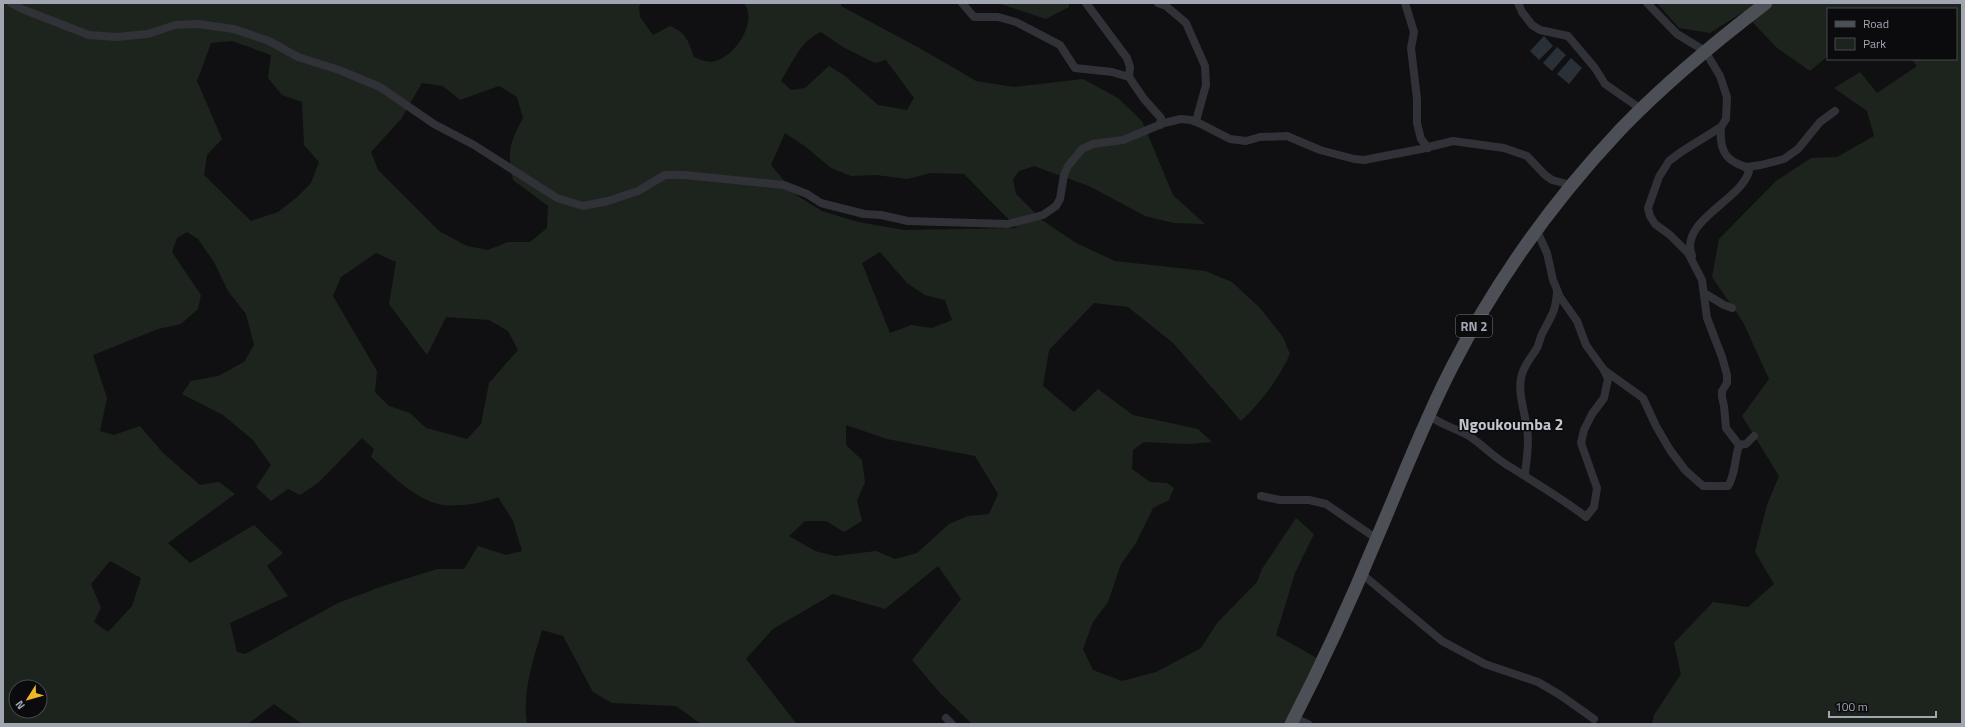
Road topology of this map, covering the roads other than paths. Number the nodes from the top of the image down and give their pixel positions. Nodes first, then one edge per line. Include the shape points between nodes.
1 (11, 3) edge
2 (962, 3) edge
3 (1086, 3) edge
4 (1158, 3) edge
5 (1404, 3) edge
6 (1518, 3) edge
7 (1647, 3) edge
8 (1766, 3) edge
9 (1705, 51) junction
10 (1129, 77) junction
11 (1642, 109) junction
12 (1835, 111) dead end
13 (1196, 122) junction
14 (1160, 125) junction
15 (1721, 127) junction
16 (1428, 148) junction
17 (1746, 167) junction
18 (1571, 185) junction
19 (1537, 231) junction
20 (1694, 263) junction
21 (1558, 290) junction
22 (1704, 293) junction
23 (1732, 308) dead end
24 (1604, 370) junction
25 (1429, 415) junction
26 (1754, 436) dead end
27 (1739, 445) junction
28 (1525, 475) junction
29 (1261, 496) dead end
30 (1377, 539) junction
31 (1362, 574) junction
32 (946, 718) dead end
33 (1594, 719) dead end
34 (1292, 721) edge
35 (952, 724) edge
36 (1308, 724) edge

1 - 14 street via 89,36 148,34 175,25 198,24 234,29 270,41 298,57 380,87 434,124 474,145 557,198 583,206 638,191 665,175 684,175 784,185 821,203 864,214 908,221 1008,224 1043,216 1056,206 1060,199 1064,174 1082,149 1093,144 1123,140
2 - 10 street via 974,17 998,17 1016,22 1060,45 1075,68 1112,72
3 - 10 street via 1127,58 1130,66
4 - 13 street via 1166,6 1186,23 1205,66 1206,85
5 - 16 street via 1414,32 1411,48 1417,123 1421,139
6 - 11 street via 1532,25 1540,30 1568,36 1605,84
7 - 9 street via 1677,34
8 - 9 main road, RN 2
9 - 11 main road, RN 2
9 - 15 street via 1723,84 1727,97 1726,119
10 - 14 street via 1161,118
11 - 18 main road, RN 2
12 - 17 street via 1820,122 1798,148 1784,159
13 - 14 street via 1181,119
13 - 16 street via 1230,139 1246,141 1260,137 1287,136 1320,150 1354,159 1364,160
15 - 17 street via 1720,139 1728,158
15 - 20 street via 1669,161 1659,177 1648,208 1655,224 1680,244
16 - 18 street via 1452,141 1504,148 1527,156 1552,180
17 - 20 street via 1749,171 1745,183 1702,222 1693,236 1689,250
18 - 19 main road, RN 2
19 - 21 street
19 - 25 main road, RN 2 via 1494,293 1452,367
20 - 22 street via 1702,280
21 - 24 street via 1577,321 1586,345
21 - 28 street via 1552,319 1521,377 1520,394 1528,430
22 - 23 street
22 - 27 street via 1707,318 1727,375 1727,383 1722,391 1726,428
24 - 27 street via 1643,398 1670,450 1685,470 1703,486 1728,486 1733,480
24 - 28 street via 1608,379 1604,398 1592,414 1581,443 1597,488 1594,507 1590,514 1586,518
25 - 28 street via 1440,424 1467,435
25 - 30 main road, RN 2
26 - 27 street via 1746,444
29 - 30 street via 1326,504
30 - 31 main road, RN 2
31 - 33 street via 1442,640 1485,664 1538,682
31 - 34 main road, RN 2
32 - 35 street
34 - 36 street

